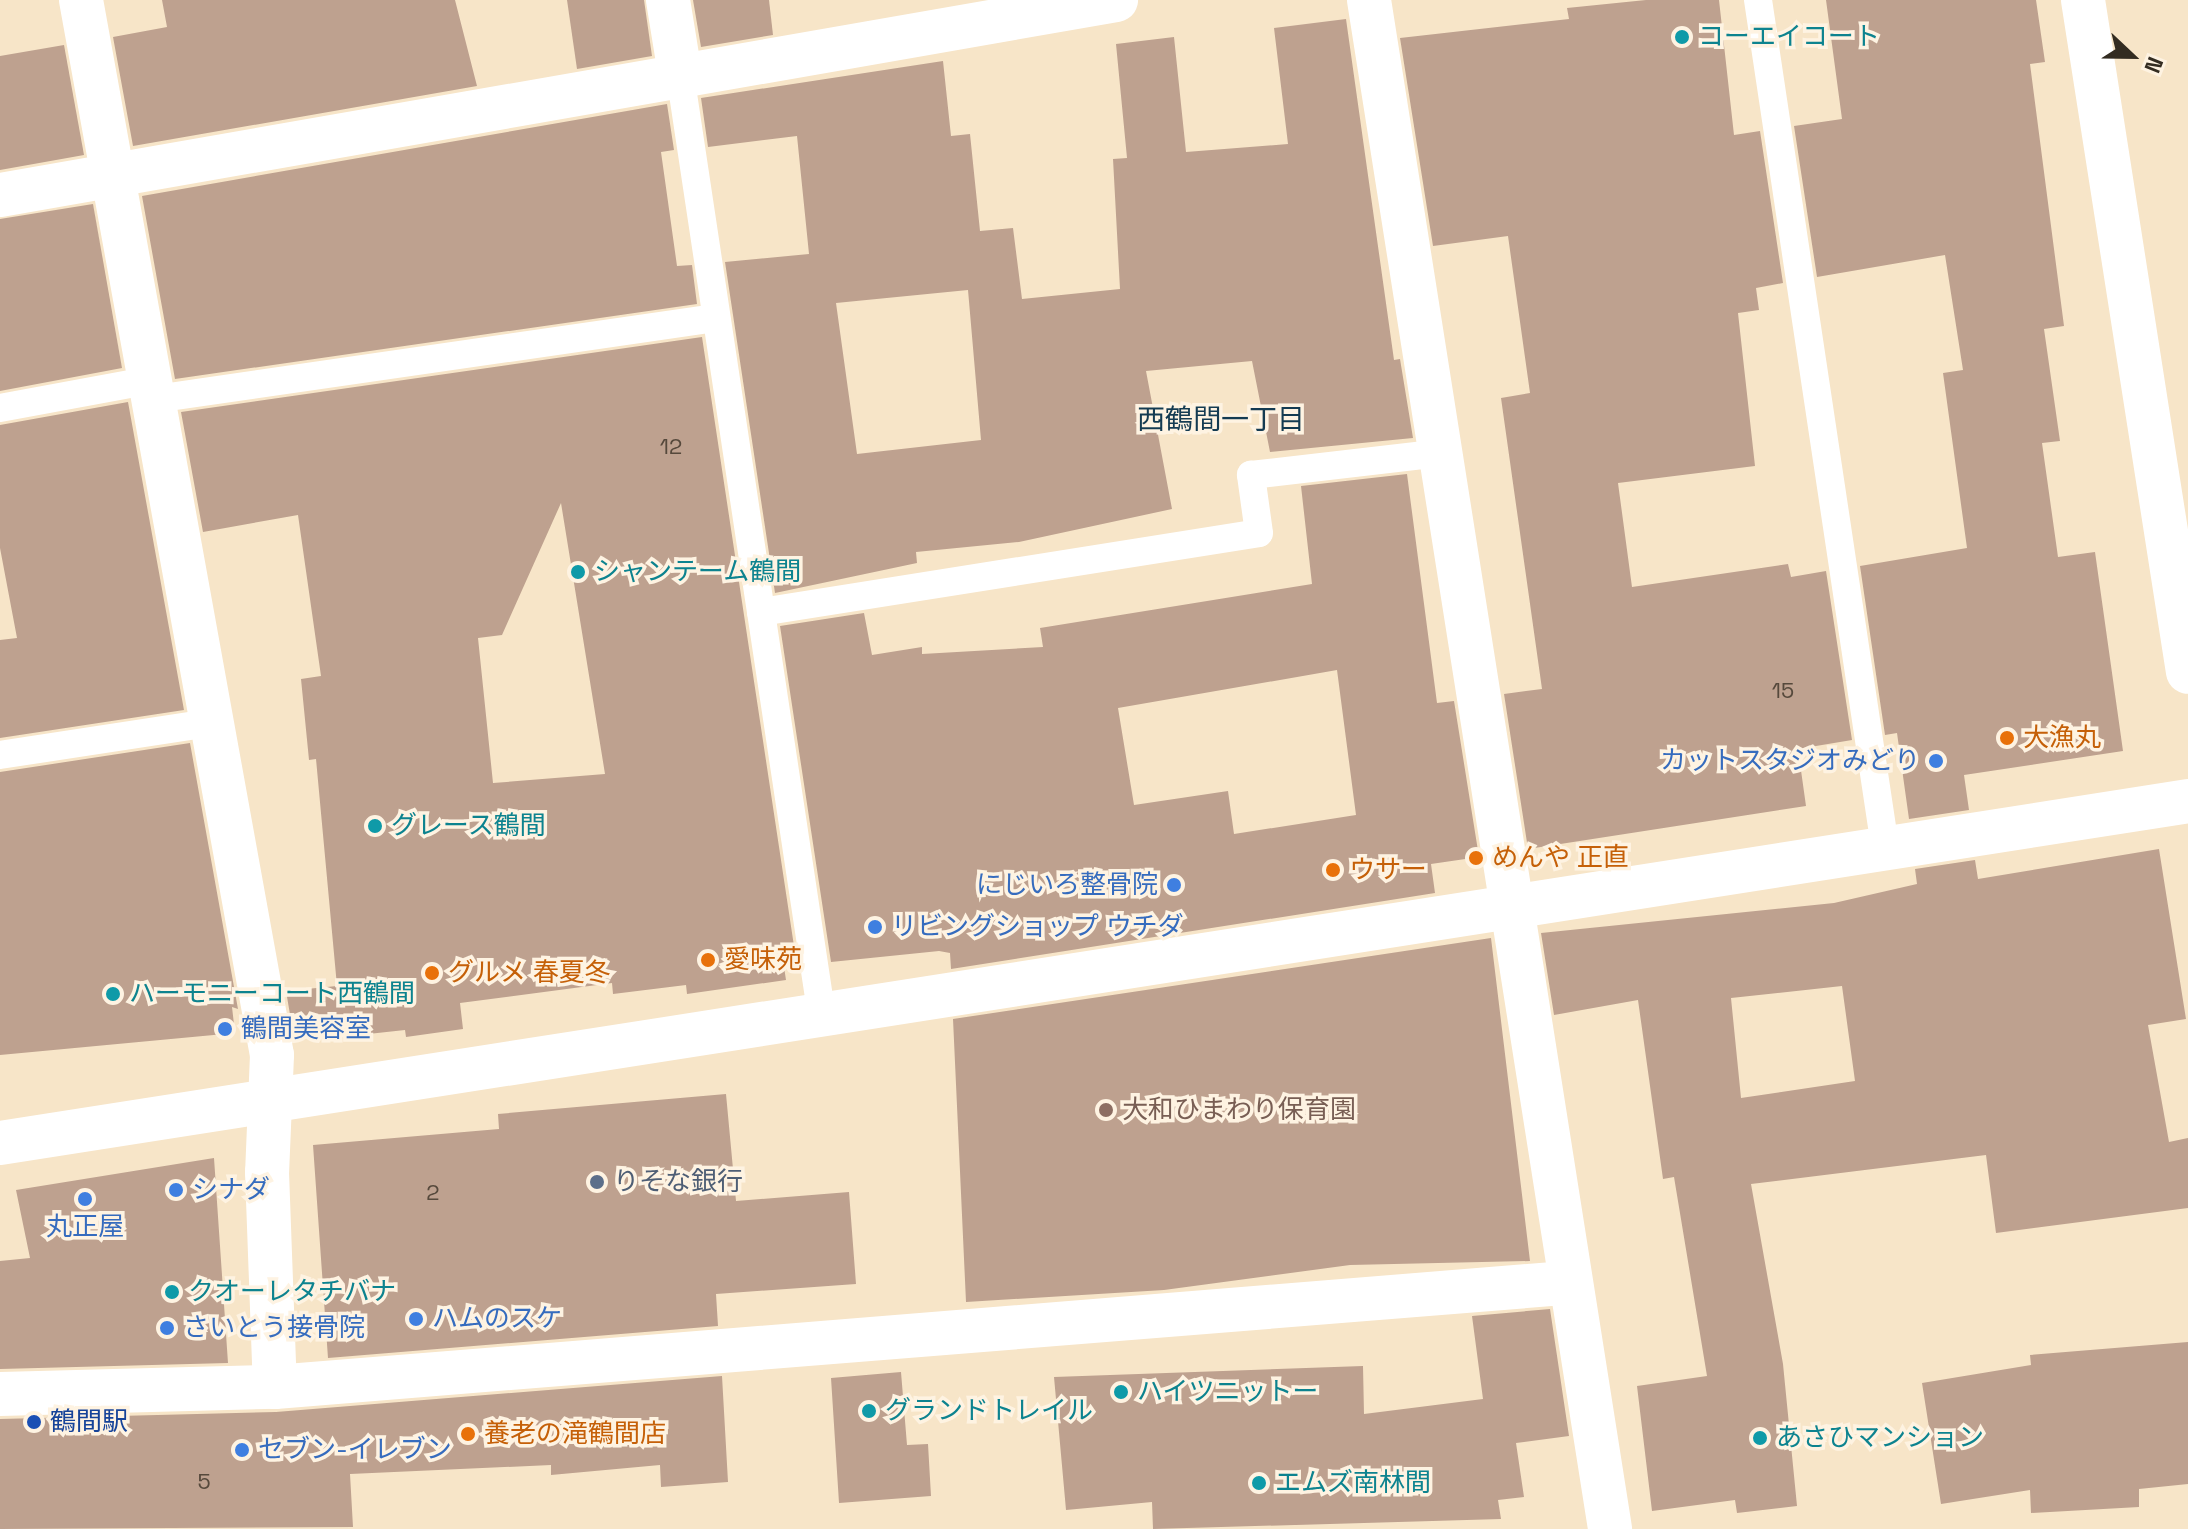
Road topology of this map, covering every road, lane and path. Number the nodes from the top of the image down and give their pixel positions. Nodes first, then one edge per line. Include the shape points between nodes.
1 (81, 0) edge
2 (668, 0) edge
3 (1116, 0) edge
4 (1369, 0) edge
5 (1758, 0) edge
6 (2083, 0) edge
7 (680, 74) junction
8 (115, 178) junction
9 (0, 195) edge
10 (716, 318) junction
11 (153, 390) junction
12 (0, 408) edge
13 (1440, 453) junction
14 (761, 612) junction
15 (2188, 672) edge
16 (216, 722) junction
17 (0, 755) edge
18 (2188, 801) edge
19 (1885, 847) junction
20 (1512, 907) junction
21 (821, 1011) junction
22 (268, 1104) junction
23 (0, 1143) edge
24 (1566, 1283) junction
25 (275, 1387) junction
26 (0, 1394) edge
27 (1610, 1529) edge

1 - 8 street
2 - 7 street
3 - 7 street
4 - 13 street
5 - 19 lane
6 - 15 street
7 - 8 street
7 - 10 lane
8 - 9 street
8 - 11 street
10 - 11 lane
10 - 14 lane
11 - 12 lane
11 - 16 street
13 - 14 lane via 1251,475 1259,533
13 - 20 street
14 - 21 lane
16 - 17 lane
16 - 22 street via 272,1055
18 - 19 street
19 - 20 street
20 - 21 street
20 - 24 street
21 - 22 street
22 - 23 street
22 - 25 street
24 - 25 street
24 - 27 street
25 - 26 street

